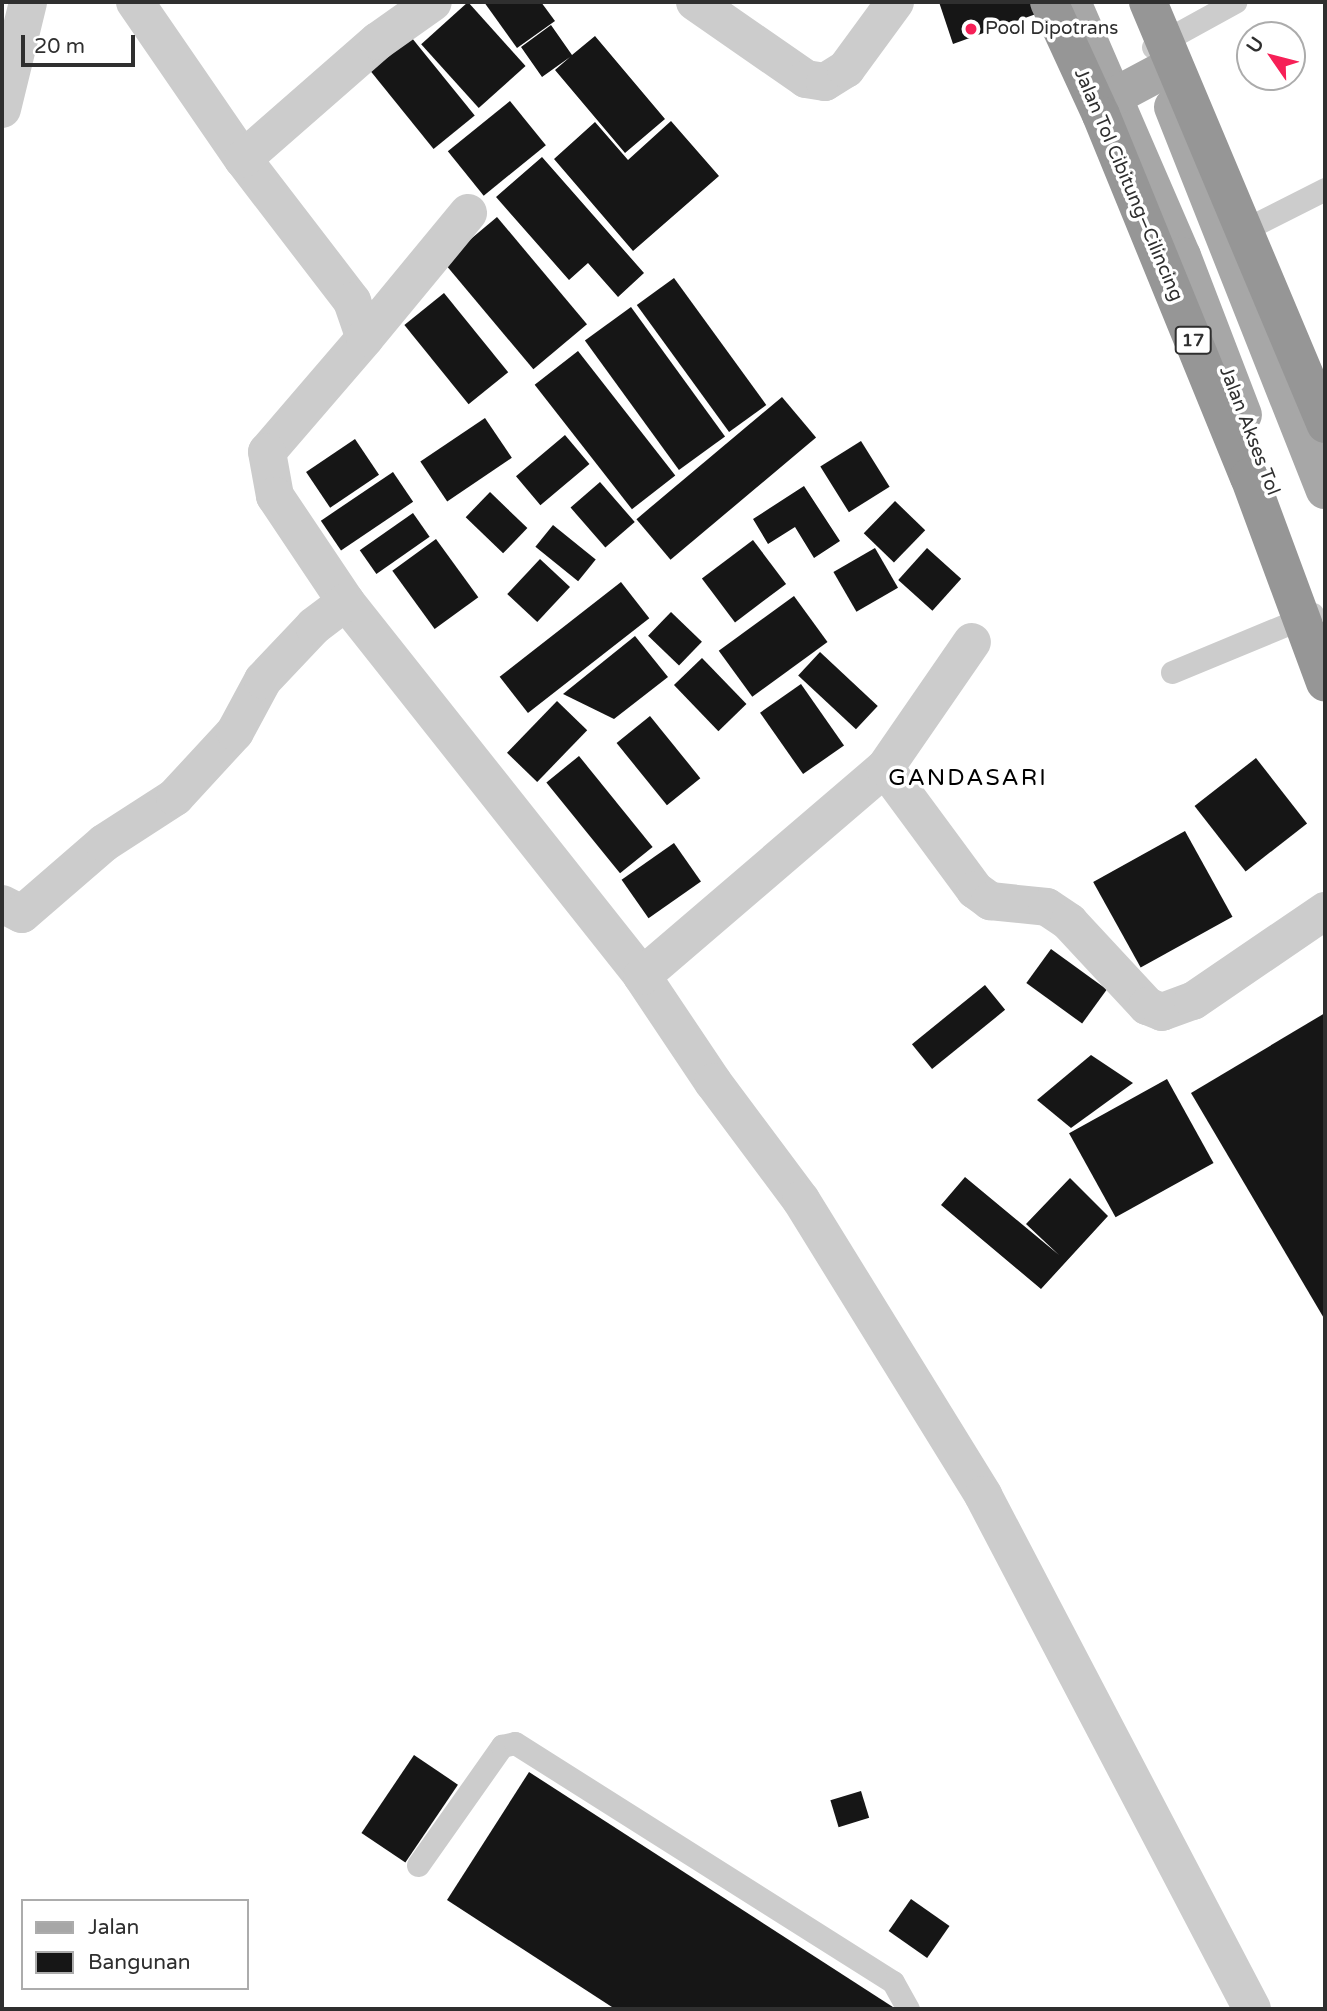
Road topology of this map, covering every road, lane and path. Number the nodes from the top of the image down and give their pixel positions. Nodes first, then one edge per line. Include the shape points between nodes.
1 (28, 2) edge
2 (135, 2) edge
3 (433, 2) edge
4 (695, 2) edge
5 (895, 2) edge
6 (1048, 2) edge
7 (1072, 2) edge
8 (1130, 2) edge
9 (1148, 2) edge
10 (1235, 2) edge
11 (1155, 60) junction
12 (1115, 96) junction
13 (2, 109) edge
14 (243, 159) junction
15 (1325, 190) edge
16 (468, 213) dead end
17 (1223, 240) junction
18 (365, 338) junction
19 (1325, 424) edge
20 (1325, 491) edge
21 (346, 603) junction
22 (1322, 621) edge
23 (972, 642) dead end
24 (1172, 672) dead end
25 (1325, 682) edge
26 (885, 768) junction
27 (2, 904) edge
28 (1325, 911) edge
29 (642, 976) junction
30 (418, 1865) dead end
31 (908, 2009) edge
32 (1252, 2009) edge

1 - 13 street
2 - 14 street
3 - 14 street via 378,41
4 - 5 street via 806,79 825,82 846,69
6 - 25 highway, Jalan Tol Cibitung–Cilincing / 17, bridge via 1101,115 1238,451
7 - 12 main road, Jalan Akses Tol
8 - 11 main road
9 - 19 highway, bridge
10 - 11 lane
11 - 12 main road
11 - 17 main road
12 - 22 main road, Jalan Akses Tol via 1182,256
14 - 18 street via 352,301
15 - 17 lane
16 - 18 street
17 - 20 main road
18 - 21 street via 267,452 275,496
21 - 27 street via 314,626 263,680 235,732 175,797 104,843 22,914
21 - 29 street
22 - 24 lane
23 - 26 street
26 - 28 street via 975,890 990,901 1048,907 1069,922 1147,1006 1162,1012 1193,1001
26 - 29 street
29 - 32 street via 801,1200 983,1495
30 - 31 lane via 502,1746 515,1743 893,1982

